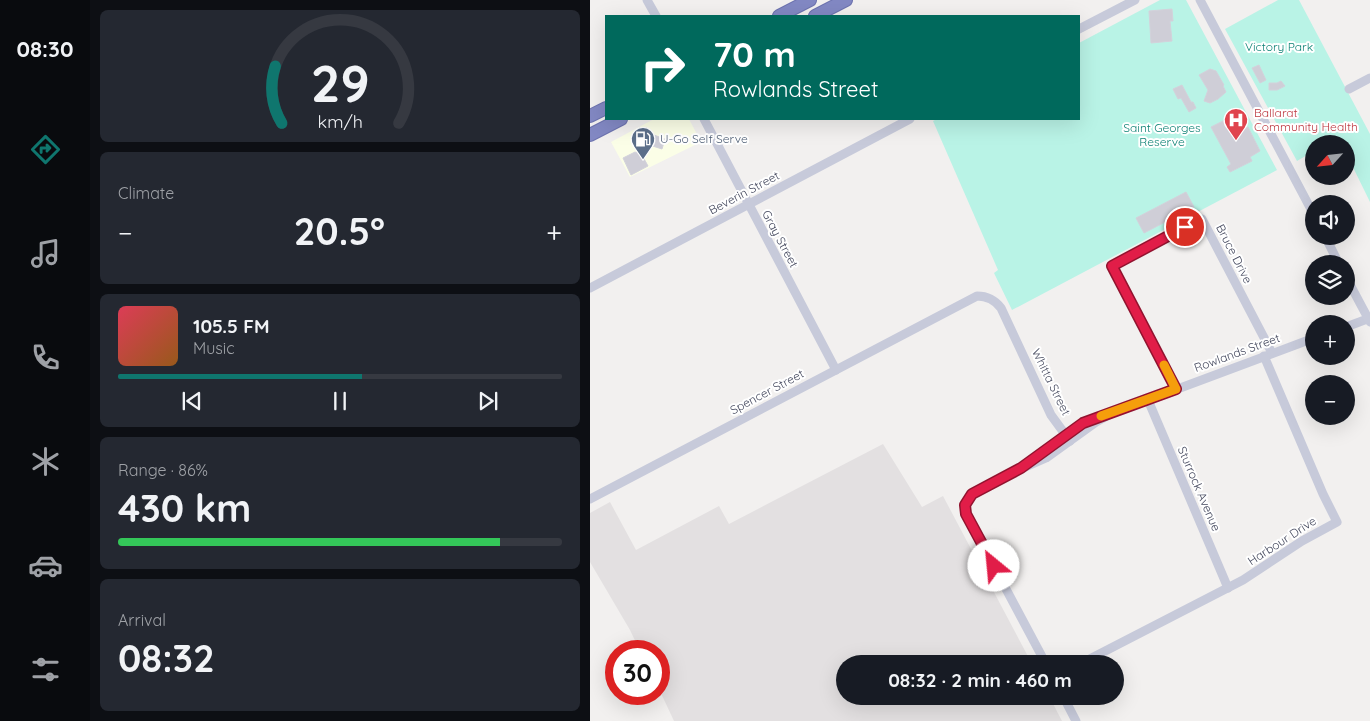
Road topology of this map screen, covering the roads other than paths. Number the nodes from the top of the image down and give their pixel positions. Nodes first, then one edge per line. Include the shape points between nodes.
1 (647, 0) edge
2 (810, 0) edge
3 (846, 0) edge
4 (1134, 0) edge
5 (1200, 0) edge
6 (655, 15) edge
7 (782, 15) edge
8 (817, 15) edge
9 (1080, 28) edge
10 (1370, 78) edge
11 (1349, 89) dead end
12 (605, 108) edge
13 (590, 116) edge
14 (619, 120) edge
15 (705, 120) edge
16 (908, 120) edge
17 (590, 135) edge
18 (1305, 198) edge
19 (748, 205) junction
20 (590, 288) edge
21 (1355, 293) edge
22 (982, 298) joint
23 (1369, 319) edge
24 (1355, 323) edge
25 (1305, 341) edge
26 (1268, 355) junction
27 (836, 370) junction
28 (1176, 389) junction
29 (1148, 400) junction
30 (1065, 438) junction
31 (590, 499) edge
32 (1228, 588) junction
33 (1041, 655) edge
34 (1098, 655) edge
35 (1068, 705) edge
36 (1076, 721) edge

1 - 6 street
2 - 7 highway
3 - 8 highway
4 - 9 street
5 - 18 street
10 - 11 street
12 - 13 highway
14 - 17 highway
15 - 19 street, Gray Street
16 - 19 street, Beverin Street
19 - 20 street, Beverin Street
19 - 27 street, Gray Street
21 - 23 street
22 - 27 street, Spencer Street via 954,307
22 - 30 street, Whitta Street via 998,312 1044,413
23 - 24 street
25 - 26 street, Rowlands Street
26 - 28 street, Rowlands Street
26 - 28 street, Bruce Drive via 1202,219 1112,266
26 - 32 street, Harbour Drive via 1337,522
27 - 31 street, Spencer Street
28 - 29 street, Rowlands Street
29 - 30 street, Rowlands Street via 1086,421
29 - 32 street, Sturrock Avenue
30 - 33 street, Rowlands Street via 1021,468 967,496 965,505 966,514
32 - 34 street, Harbour Drive
35 - 36 street

